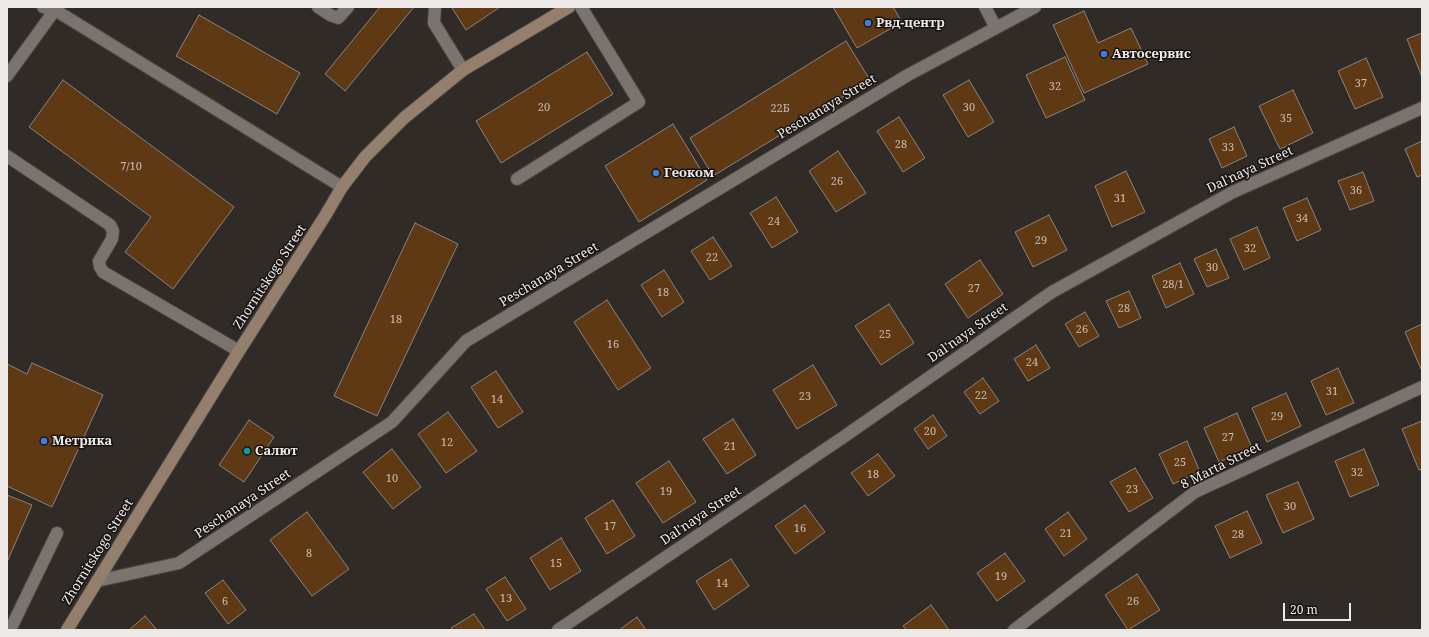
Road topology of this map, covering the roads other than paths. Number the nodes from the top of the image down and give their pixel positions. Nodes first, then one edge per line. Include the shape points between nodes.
1 (318, 7) edge
2 (348, 7) edge
3 (435, 7) edge
4 (569, 7) edge
5 (581, 7) edge
6 (985, 7) edge
7 (1035, 7) edge
8 (52, 8) edge
9 (996, 28) junction
10 (463, 70) junction
11 (7, 76) edge
12 (1422, 108) edge
13 (7, 156) edge
14 (517, 179) dead end
15 (342, 187) junction
16 (239, 351) junction
17 (1422, 387) edge
18 (57, 532) dead end
19 (97, 581) junction
20 (9, 629) edge
21 (67, 630) edge
22 (558, 630) edge
23 (1014, 630) edge

1 - 2 street via 330,16 338,18
3 - 10 street via 434,23
4 - 10 main road, Zhornitskogo Street
5 - 14 street via 639,102
6 - 9 street
7 - 9 street, Peschanaya Street
8 - 11 street
8 - 15 street
9 - 19 street, Peschanaya Street via 908,74 466,341 392,422 179,563
10 - 15 main road, Zhornitskogo Street via 404,118 365,157
12 - 22 street, Dal'naya Street via 1233,192 1052,292
13 - 16 street via 110,225 113,231 112,239 99,261 104,272
15 - 16 main road, Zhornitskogo Street
16 - 19 main road, Zhornitskogo Street
17 - 23 street, 8 Marta Street via 1194,492
18 - 20 street
19 - 21 main road, Zhornitskogo Street

